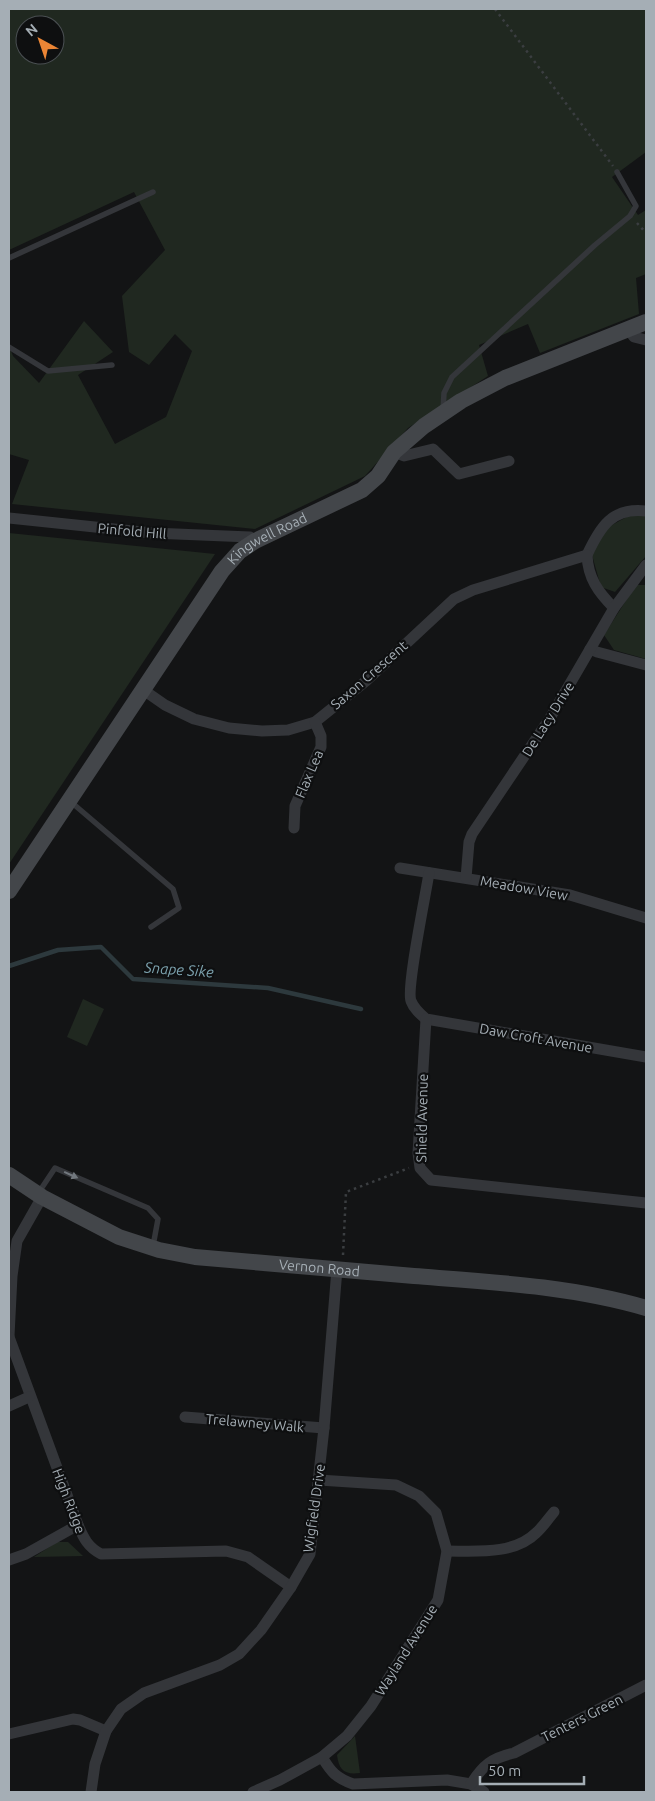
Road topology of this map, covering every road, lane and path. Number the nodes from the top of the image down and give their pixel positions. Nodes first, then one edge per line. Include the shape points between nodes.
1 (496, 9) edge
2 (617, 172) joint
3 (153, 192) dead end
4 (630, 216) junction
5 (646, 233) edge
6 (9, 258) edge
7 (646, 322) edge
8 (628, 329) junction
9 (646, 340) edge
10 (9, 347) edge
11 (112, 366) dead end
12 (443, 413) junction
13 (394, 452) junction
14 (509, 461) dead end
15 (646, 511) edge
16 (9, 518) edge
17 (254, 541) junction
18 (587, 555) junction
19 (645, 569) edge
20 (614, 608) junction
21 (590, 648) junction
22 (646, 665) edge
23 (142, 689) junction
24 (315, 722) junction
25 (69, 800) junction
26 (294, 828) dead end
27 (400, 868) dead end
28 (429, 873) junction
29 (466, 878) junction
30 (9, 891) edge
31 (646, 918) edge
32 (151, 927) dead end
33 (426, 1019) junction
34 (646, 1057) edge
35 (419, 1164) junction
36 (9, 1175) edge
37 (40, 1196) junction
38 (646, 1203) edge
39 (344, 1246) dead end
40 (152, 1248) junction
41 (337, 1269) junction
42 (10, 1276) edge
43 (646, 1308) edge
44 (9, 1337) edge
45 (29, 1397) junction
46 (9, 1406) edge
47 (186, 1417) dead end
48 (324, 1428) junction
49 (320, 1480) junction
50 (554, 1512) dead end
51 (78, 1525) junction
52 (447, 1551) junction
53 (9, 1560) edge
54 (291, 1587) junction
55 (646, 1685) edge
56 (106, 1731) junction
57 (9, 1734) edge
58 (322, 1757) junction
59 (471, 1784) junction
60 (91, 1792) edge
61 (253, 1792) edge
62 (484, 1792) edge

1 - 2 path
2 - 4 lane via 636,206
3 - 6 lane
4 - 5 path
4 - 12 lane via 452,377 444,393
7 - 8 street, Kingwell Road
8 - 9 street via 634,337
8 - 12 street, Kingwell Road via 505,378
10 - 11 lane via 48,371
12 - 13 street, Kingwell Road
13 - 14 street via 404,456 433,449 459,474
13 - 17 street, Kingwell Road via 378,476 362,490
15 - 18 street via 634,510 616,515 600,529
16 - 17 street, Pinfold Hill via 152,533 250,537
17 - 23 street, Kingwell Road via 222,571
18 - 20 street via 592,580
18 - 24 street, Saxon Crescent via 473,590 454,599 366,681
19 - 20 street, De Lacy Drive
20 - 21 street, De Lacy Drive
21 - 22 street
21 - 29 street, De Lacy Drive via 550,718 472,834
23 - 24 street, Saxon Crescent via 194,719 230,728 288,730
23 - 25 street, Kingwell Road
24 - 26 street, Flax Lea via 321,736 321,747 295,806
25 - 30 street, Kingwell Road
25 - 32 lane via 173,889 180,908
27 - 28 street, Meadow View
28 - 29 street, Meadow View
28 - 33 street via 410,1000
29 - 31 street, Meadow View via 570,895
33 - 34 street, Daw Croft Avenue
33 - 35 street, Shield Avenue
35 - 38 street, Shield Avenue via 431,1180
35 - 39 path via 346,1192
36 - 37 street, Vernon Road
37 - 40 street, Vernon Road via 119,1237
37 -> 40 lane via 55,1168 148,1208 158,1219
37 - 42 street, High Ridge via 17,1241
40 - 41 street, Vernon Road via 195,1257
41 - 43 street, Vernon Road via 561,1290
41 - 48 street, Wigfield Drive
42 - 44 street, High Ridge
44 - 45 street, High Ridge
45 - 46 street
45 - 51 street, High Ridge
47 - 48 street, Trelawney Walk
48 - 49 street, Wigfield Drive
49 - 52 street, Wayland Avenue via 396,1485 419,1496 436,1513
49 - 54 street, Wigfield Drive via 310,1554
50 - 52 street via 536,1534 517,1545 490,1551
51 - 53 street
51 - 54 street, High Ridge via 85,1542 101,1554 226,1551 248,1557
52 - 58 street, Wayland Avenue via 438,1600 371,1706 347,1736
54 - 56 street, Wigfield Drive via 261,1630 239,1654 220,1665 144,1693 121,1709
55 - 59 street, Tenters Green via 514,1753 498,1757 486,1764
56 - 57 street via 73,1719
56 - 60 street, Wigfield Drive via 95,1764
58 - 59 street via 340,1779 353,1784 447,1780
58 - 61 street, Wayland Avenue
59 - 62 street

